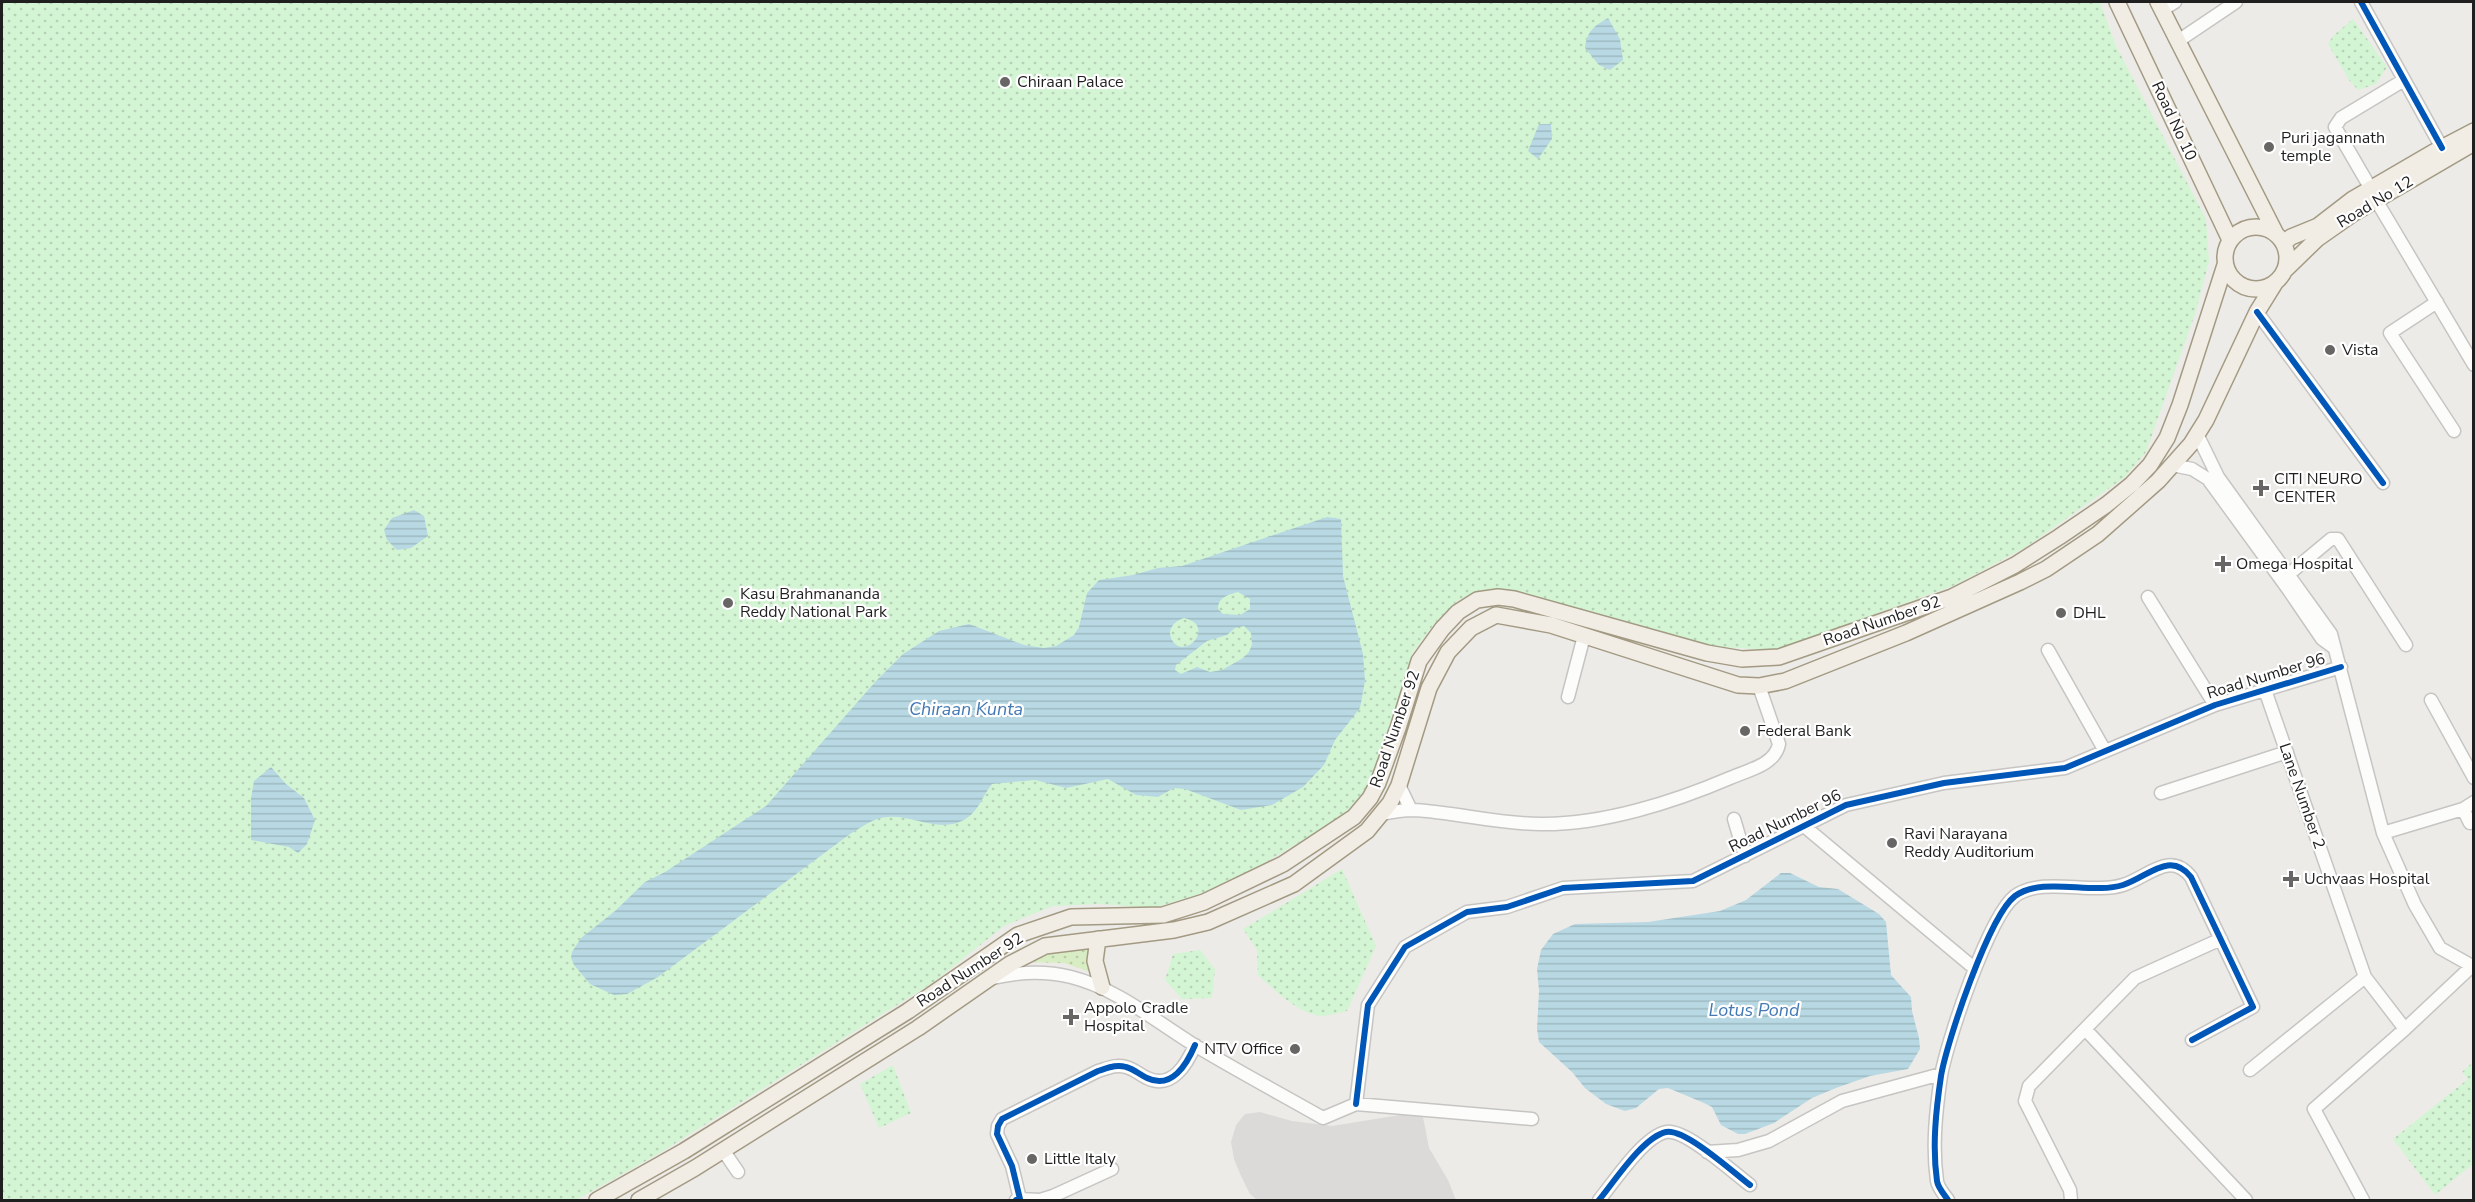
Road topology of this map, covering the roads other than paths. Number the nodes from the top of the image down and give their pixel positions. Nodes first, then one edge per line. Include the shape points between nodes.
1 (2118, 2) edge
2 (2236, 2) edge
3 (2361, 2) edge
4 (2165, 4) edge
5 (2178, 41) junction
6 (2404, 80) junction
7 (2474, 131) edge
8 (2474, 143) edge
9 (2442, 148) junction
10 (2374, 194) junction
11 (2280, 239) junction
12 (2230, 240) junction
13 (2225, 265) junction
14 (2279, 277) junction
15 (2437, 302) junction
16 (2257, 312) junction
17 (2474, 365) edge
18 (2454, 431) dead end
19 (2197, 434) junction
20 (2172, 465) junction
21 (2383, 483) dead end
22 (2087, 518) junction
23 (2098, 534) junction
24 (2289, 574) junction
25 (2148, 597) dead end
26 (1900, 615) junction
27 (1906, 633) junction
28 (1584, 636) junction
29 (2406, 645) dead end
30 (2333, 647) junction
31 (2048, 650) dead end
32 (2341, 667) junction
33 (1758, 686) junction
34 (2265, 690) junction
35 (1568, 697) dead end
36 (2432, 700) dead end
37 (2215, 705) junction
38 (2105, 751) junction
39 (2287, 752) junction
40 (2474, 778) edge
41 (1399, 785) junction
42 (2161, 793) dead end
43 (2468, 806) edge
44 (1411, 810) junction
45 (1381, 814) junction
46 (1734, 819) dead end
47 (2470, 823) dead end
48 (1804, 826) junction
49 (2383, 833) junction
50 (1745, 856) junction
51 (1098, 939) junction
52 (2221, 939) junction
53 (2473, 966) edge
54 (1974, 968) junction
55 (2365, 977) junction
56 (989, 979) junction
57 (1102, 987) junction
58 (2085, 1029) junction
59 (2405, 1029) junction
60 (2192, 1040) dead end
61 (1195, 1045) junction
62 (2250, 1070) dead end
63 (1941, 1074) junction
64 (1356, 1104) junction
65 (1532, 1119) dead end
66 (688, 1149) junction
67 (723, 1150) junction
68 (1707, 1152) junction
69 (700, 1165) junction
70 (1112, 1169) dead end
71 (738, 1172) dead end
72 (1750, 1185) dead end
73 (597, 1200) edge
74 (639, 1200) edge
75 (1018, 1200) edge
76 (1599, 1200) edge
77 (1948, 1200) edge
78 (2071, 1200) edge
79 (2246, 1200) edge
80 (2363, 1200) edge

1 - 12 main road, Road No 10
2 - 5 street
3 - 6 street
4 - 5 main road
5 - 11 main road
6 - 9 street
6 - 10 street via 2341,118 2335,127
7 - 9 main road
8 - 10 main road, Road No 12
9 - 10 main road
10 - 11 main road via 2318,226
10 - 14 main road, Road No 12
10 - 15 street
11 - 12 main road via 2267,229 2247,228
11 - 14 main road via 2287,257
12 - 13 main road
13 - 14 main road via 2236,282 2245,287 2255,289
13 - 22 main road, Road Number 92 via 2167,438 2132,484
14 - 16 main road, Road Number 92
15 - 17 street
15 - 18 street via 2390,333
16 - 19 main road, Road Number 92
16 - 21 street
19 - 20 main road, Road Number 92
19 - 24 street via 2218,477
20 - 23 main road, Road Number 92
20 - 30 street via 2208,479 2322,639
22 - 23 main road
22 - 26 main road, Road Number 92 via 2015,566 1952,597
23 - 27 main road, Road Number 92 via 2020,582
24 - 29 street via 2331,538 2338,539
24 - 30 street via 2331,634
25 - 37 street
26 - 27 main road
26 - 66 main road, Road Number 92 via 1779,657 1742,658 1707,653 1514,599 1477,600 1458,612 1419,661 1378,783 1354,817 1283,864 1204,902 1163,915 1071,918 1018,935 908,1011
27 - 33 main road, Road Number 92 via 1785,681
28 - 33 main road, Road Number 92 via 1738,685
28 - 35 street
28 - 41 main road, Road Number 92 via 1551,625 1496,615 1472,628 1448,652 1429,688
30 - 32 street
31 - 38 street
32 - 34 street, Road Number 96
32 - 49 street
33 - 44 street via 1779,744 1778,752 1767,762 1704,789 1610,816 1549,824
34 - 37 street, Road Number 96
34 - 39 street, Lane Number 2
36 - 40 street
37 - 38 street, Road Number 96
38 - 48 street, Road Number 96 via 2065,768 1944,783 1846,805
39 - 42 street
39 - 55 street, Lane Number 2
41 - 44 street
41 - 45 main road, Road Number 92
43 - 47 street
43 - 49 street
44 - 45 street
45 - 51 main road, Road Number 92 via 1367,831 1276,893 1208,922
46 - 50 street
48 - 50 street, Road Number 96
48 - 54 street
49 - 53 street via 2415,906 2440,948
50 - 64 street, Road Number 96 via 1693,881 1563,888 1507,907 1467,912 1405,947 1368,1005
51 - 56 main road, Road Number 92 via 1045,946
51 - 57 main road via 1095,961
52 - 54 street via 2191,877 2185,869 2168,864 2124,885 2043,887 2015,896 2002,912
52 - 58 street via 2135,978
52 - 60 street via 2253,1007
53 - 59 street
54 - 63 street
55 - 59 street, Lane Number 2
55 - 62 street
56 - 57 street via 1015,973 1045,974 1069,976
56 - 67 main road, Road Number 92
57 - 61 street
58 - 78 street via 2030,1086 2025,1101 2070,1190
58 - 79 street
59 - 80 street via 2314,1109
61 - 64 street via 1323,1118
61 - 75 street via 1188,1062 1167,1080 1149,1080 1128,1067 1111,1067 1002,1119 998,1134 1012,1166
63 - 68 street via 1842,1101 1769,1141 1738,1150
63 - 77 street via 1934,1135 1938,1184
64 - 65 street
66 - 69 main road
66 - 73 main road, Road Number 92
67 - 69 main road, Road Number 92
67 - 71 street
68 - 72 street
68 - 76 street via 1673,1132 1656,1136
69 - 74 main road, Road Number 92
70 - 75 street via 1053,1196

